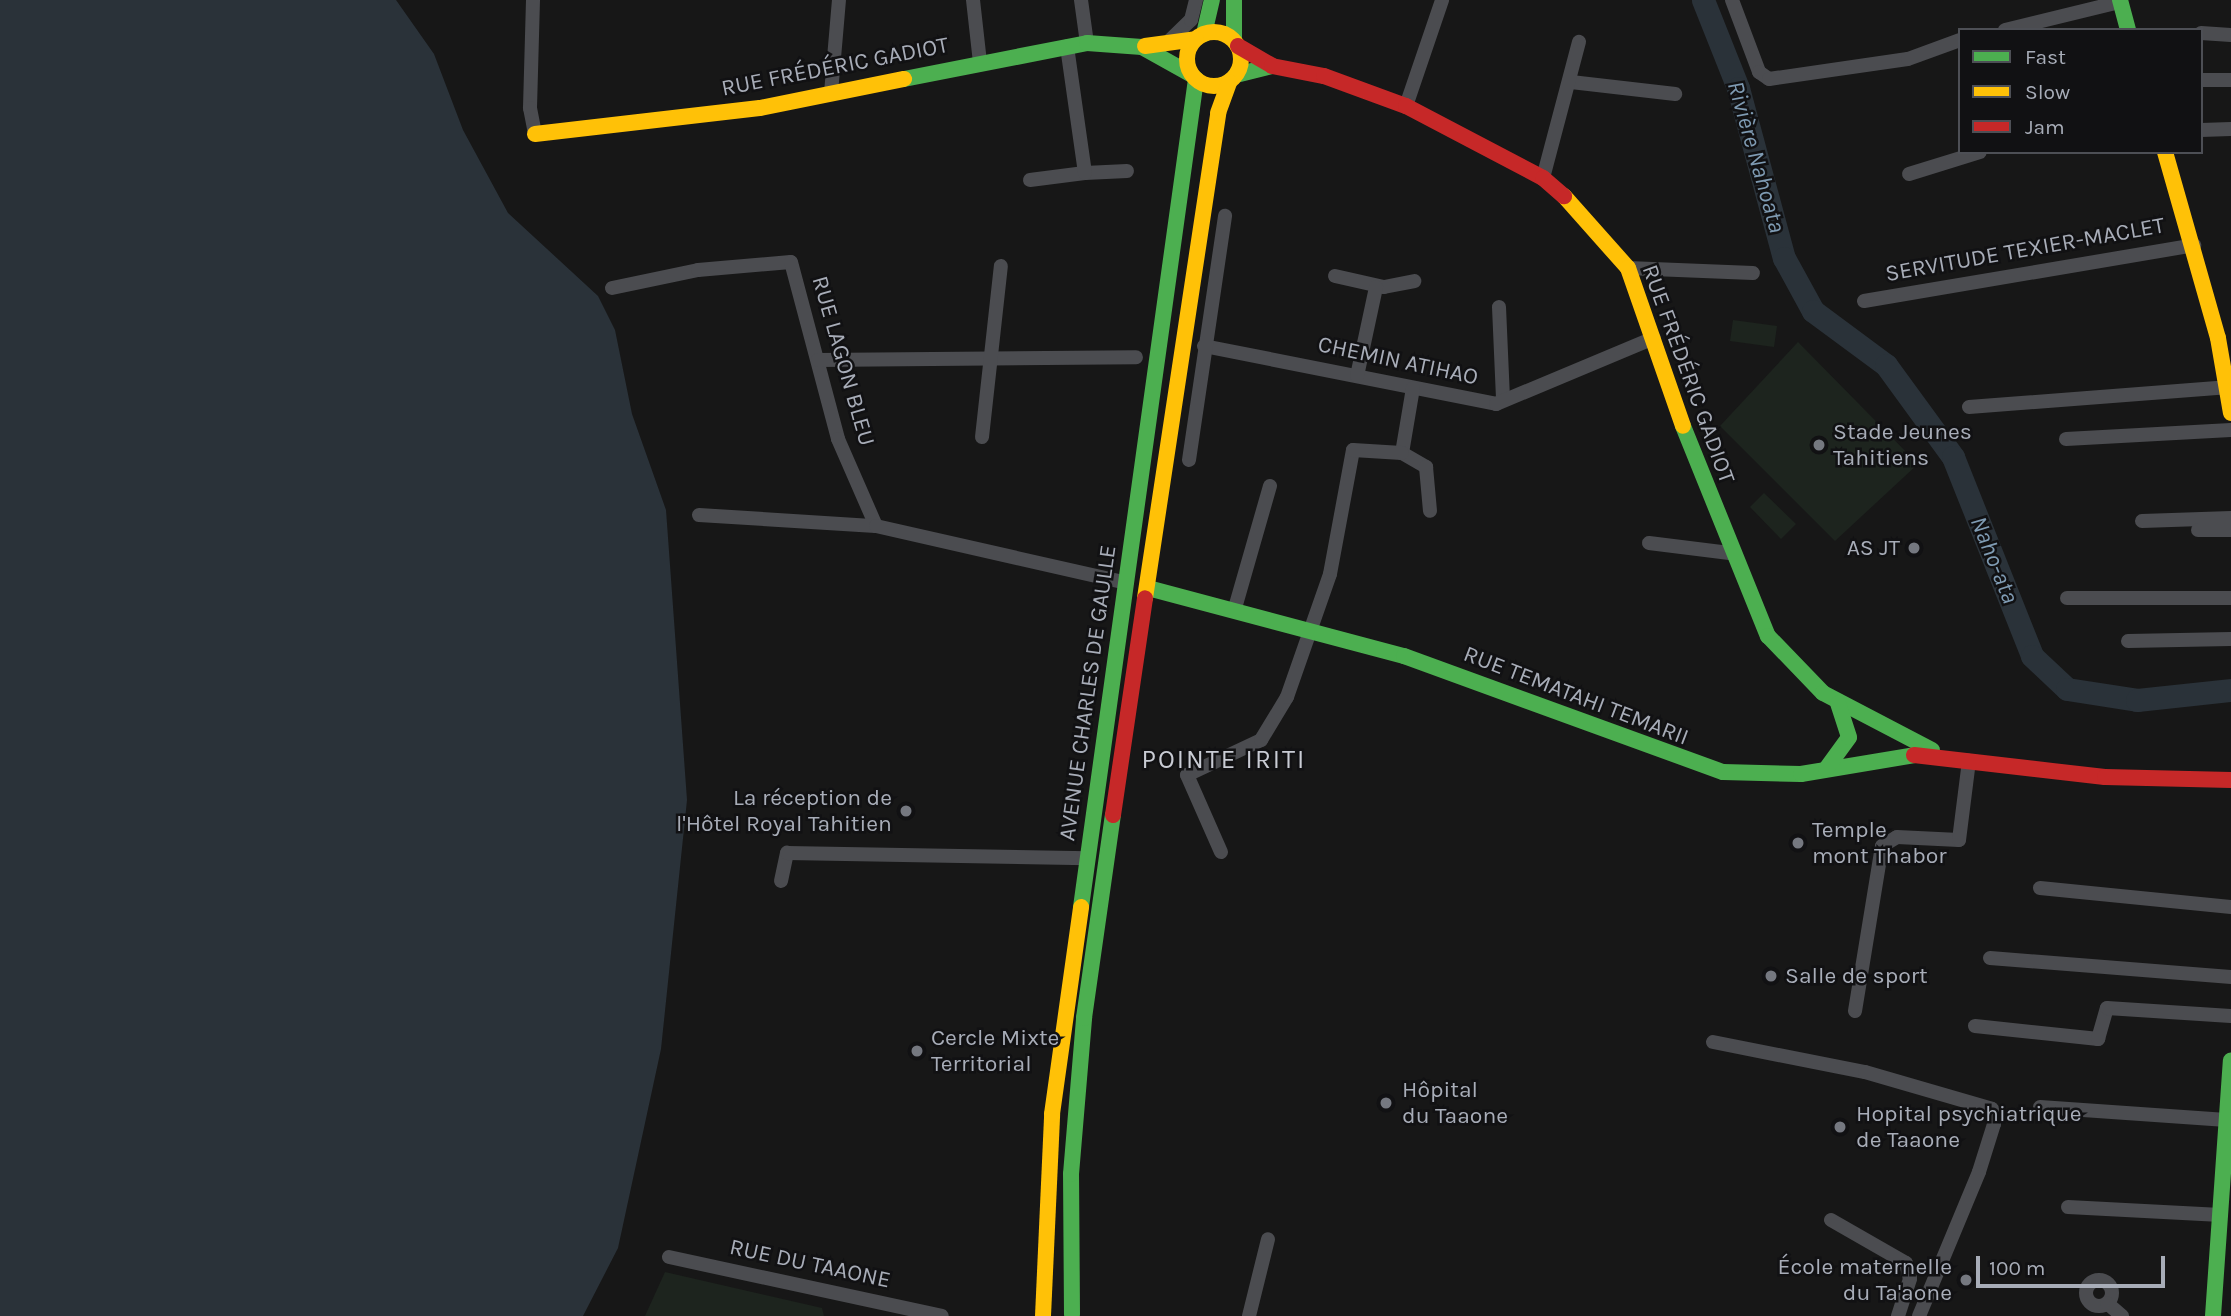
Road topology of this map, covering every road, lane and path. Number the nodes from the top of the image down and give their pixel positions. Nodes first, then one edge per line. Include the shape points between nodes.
1 (533, 0) edge
2 (839, 0) edge
3 (973, 0) edge
4 (1081, 0) edge
5 (1196, 0) edge
6 (1212, 0) edge
7 (1234, 0) edge
8 (1442, 0) edge
9 (1731, 0) edge
10 (2120, 1) edge
11 (2013, 28) edge
12 (2127, 28) edge
13 (2203, 33) edge
14 (2231, 35) edge
15 (1200, 36) junction
16 (1958, 41) edge
17 (1578, 42) dead end
18 (1087, 43) junction
19 (1236, 43) junction
20 (1169, 44) junction
21 (1068, 46) junction
22 (1142, 47) junction
23 (980, 62) junction
24 (1272, 66) junction
25 (1194, 77) junction
26 (1232, 78) junction
27 (2203, 80) edge
28 (2231, 80) edge
29 (1571, 82) junction
30 (831, 93) junction
31 (1675, 94) dead end
32 (1406, 106) junction
33 (2231, 129) edge
34 (2203, 130) edge
35 (535, 134) joint
36 (1974, 154) edge
37 (2166, 154) edge
38 (1127, 171) dead end
39 (1084, 173) junction
40 (1909, 174) dead end
41 (1543, 178) junction
42 (1030, 180) dead end
43 (1225, 216) dead end
44 (2194, 245) junction
45 (1002, 266) dead end
46 (1629, 268) junction
47 (1753, 273) dead end
48 (1335, 276) dead end
49 (1414, 281) dead end
50 (1376, 287) junction
51 (612, 288) dead end
52 (1864, 300) dead end
53 (1499, 307) dead end
54 (2223, 330) edge
55 (1654, 338) junction
56 (1205, 346) junction
57 (995, 354) junction
58 (1136, 357) dead end
59 (818, 360) junction
60 (1357, 376) junction
61 (2227, 387) junction
62 (1413, 388) junction
63 (1503, 399) junction
64 (1969, 407) dead end
65 (2231, 413) edge
66 (2231, 430) edge
67 (982, 436) dead end
68 (2066, 439) dead end
69 (1402, 453) junction
70 (1189, 460) dead end
71 (1270, 486) dead end
72 (1430, 510) dead end
73 (699, 515) dead end
74 (2231, 518) edge
75 (876, 526) junction
76 (2231, 530) edge
77 (1649, 543) dead end
78 (1729, 553) junction
79 (1126, 583) junction
80 (1148, 588) junction
81 (2067, 598) dead end
82 (2231, 598) edge
83 (1235, 608) junction
84 (1313, 628) junction
85 (2231, 639) edge
86 (2128, 641) dead end
87 (1838, 704) junction
88 (1910, 753) junction
89 (1945, 757) junction
90 (1969, 761) junction
91 (1826, 769) junction
92 (2231, 780) edge
93 (1221, 852) dead end
94 (1088, 858) junction
95 (781, 881) dead end
96 (2040, 888) dead end
97 (2231, 906) edge
98 (1990, 958) dead end
99 (2231, 977) edge
100 (1855, 1011) dead end
101 (2231, 1016) edge
102 (1975, 1026) dead end
103 (1713, 1042) dead end
104 (2231, 1061) edge
105 (2231, 1068) edge
106 (2040, 1107) dead end
107 (2227, 1119) junction
108 (2068, 1208) dead end
109 (1831, 1220) dead end
110 (2224, 1226) edge
111 (1268, 1239) dead end
112 (669, 1257) dead end
113 (2107, 1303) dead end
114 (1075, 1315) edge
115 (942, 1316) edge
116 (1042, 1316) edge
117 (1249, 1316) edge
118 (1898, 1316) edge
119 (1919, 1316) edge
120 (2122, 1316) edge
121 (2213, 1316) edge

1 - 35 street via 530,108
2 - 30 street
3 - 23 street
4 - 18 street
5 - 20 street via 1191,20
6 - 15 main road
7 - 19 main road
8 - 32 street
9 - 16 street via 1759,72 1769,79 1908,59
10 - 11 street
10 - 12 main road
13 - 14 street
15 - 19 main road
15 - 20 main road, RUE FRÉDÉRIC GADIOT
15 - 25 main road via 1187,57
17 - 29 street
18 - 21 main road, RUE FRÉDÉRIC GADIOT
18 - 22 main road, RUE FRÉDÉRIC GADIOT
19 - 24 main road, RUE FRÉDÉRIC GADIOT
19 - 26 main road
20 - 22 main road, RUE FRÉDÉRIC GADIOT
21 - 23 main road, RUE FRÉDÉRIC GADIOT
21 - 39 street
22 - 25 main road, RUE FRÉDÉRIC GADIOT
23 - 30 main road, RUE FRÉDÉRIC GADIOT
24 - 26 main road, RUE FRÉDÉRIC GADIOT
24 - 32 main road, RUE FRÉDÉRIC GADIOT via 1324,76
25 - 26 main road via 1212,86
25 - 79 main road, AVENUE CHARLES DE GAULLE
26 - 80 main road, AVENUE CHARLES DE GAULLE via 1218,113
27 - 28 street
29 - 31 street
29 - 41 street
30 - 35 main road, RUE FRÉDÉRIC GADIOT via 669,120
32 - 41 main road, RUE FRÉDÉRIC GADIOT
33 - 34 street
36 - 40 street
37 - 44 main road
38 - 39 street
39 - 42 street
41 - 46 main road, RUE FRÉDÉRIC GADIOT via 1594,223
43 - 56 street
44 - 52 street, SERVITUDE TEXIER-MACLET
44 - 54 main road
45 - 57 street
46 - 47 street
46 - 55 main road, RUE FRÉDÉRIC GADIOT
48 - 50 street
49 - 50 street
50 - 60 street
51 - 59 street, RUE LAGON BLEU via 733,266 791,262
53 - 63 street
54 - 61 main road
55 - 63 street, CHEMIN ATIHAO
55 - 78 main road, RUE FRÉDÉRIC GADIOT
56 - 60 street, CHEMIN ATIHAO
56 - 70 street
57 - 58 street
57 - 59 street
57 - 67 street
59 - 75 street, RUE LAGON BLEU via 838,439
60 - 62 street, CHEMIN ATIHAO
61 - 64 street
61 - 65 main road
62 - 63 street, CHEMIN ATIHAO via 1496,404
62 - 69 street
66 - 68 street
69 - 72 street via 1426,467
69 - 84 street via 1353,450 1330,574
71 - 83 street
73 - 75 street
74 - 76 street via 2143,525
75 - 79 street
77 - 78 street
78 - 87 main road, RUE FRÉDÉRIC GADIOT via 1768,636
79 - 94 main road, AVENUE CHARLES DE GAULLE
80 - 83 main road, RUE TEMATAHI TEMARII
80 - 114 main road, AVENUE CHARLES DE GAULLE via 1079,1059 1071,1174
81 - 82 street
83 - 84 main road, RUE TEMATAHI TEMARII
84 - 91 main road, RUE TEMATAHI TEMARII via 1462,676 1704,768 1766,776
84 - 93 street via 1261,740 1187,775
85 - 86 street
87 - 88 main road, RUE FRÉDÉRIC GADIOT via 1864,729
87 - 89 main road, RUE FRÉDÉRIC GADIOT
87 - 91 main road via 1849,737
88 - 89 main road, RUE TEMATAHI TEMARII
88 - 91 main road, RUE TEMATAHI TEMARII
89 - 90 main road
90 - 92 main road via 2105,777
90 - 100 street via 1959,841 1897,837 1882,846
94 - 95 street via 787,853
94 - 116 main road, AVENUE CHARLES DE GAULLE via 1052,1114
96 - 97 street
98 - 99 street
101 - 102 street via 2107,1008 2098,1039
103 - 119 street via 1865,1072 1992,1109 1994,1125 1979,1172
104 - 105 main road
105 - 107 main road
106 - 107 street
107 - 110 main road
108 - 110 street
109 - 118 street via 1906,1263 1910,1279
110 - 121 main road
111 - 117 street
112 - 115 street, RUE DU TAAONE
113 - 120 street
114 - 116 main road, AVENUE CHARLES DE GAULLE

